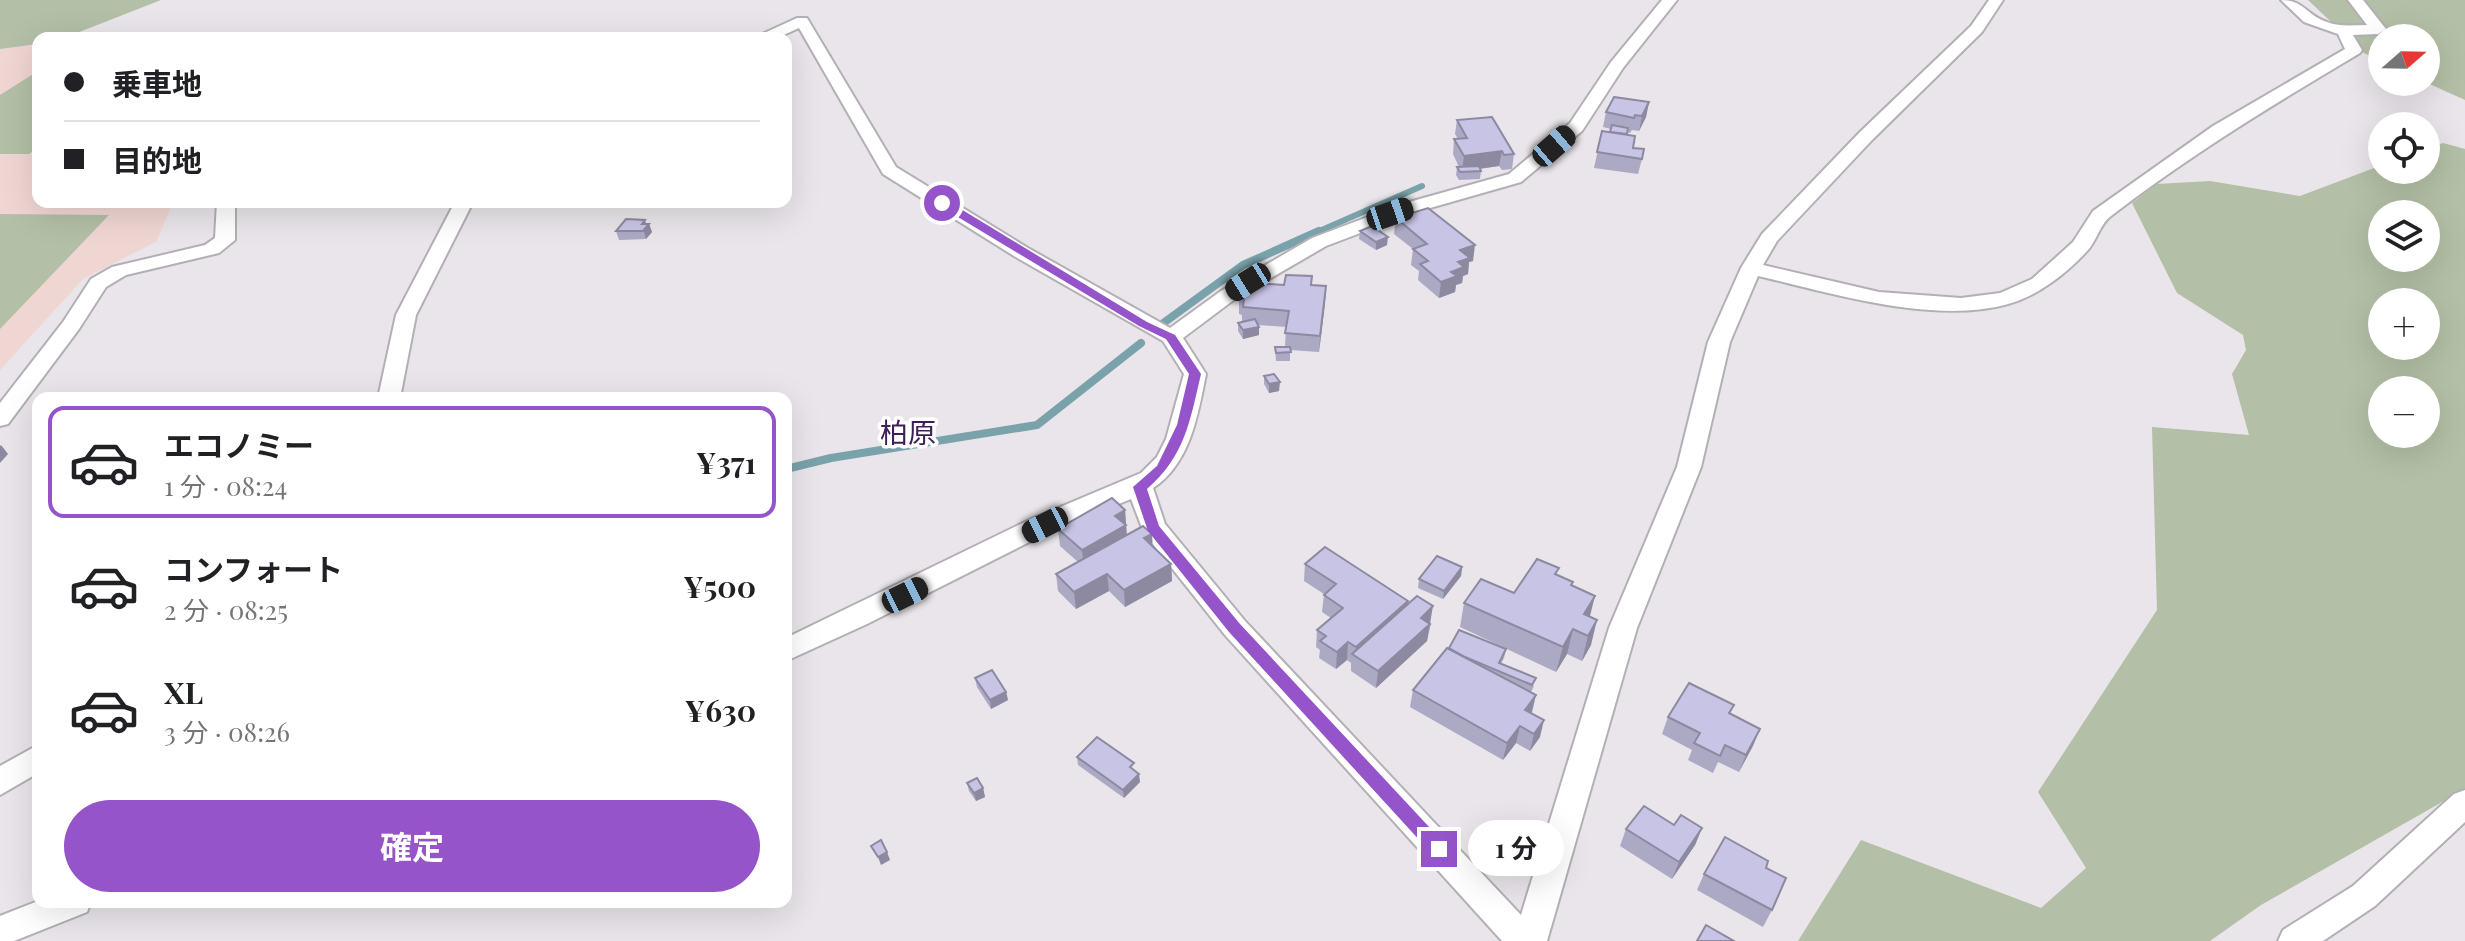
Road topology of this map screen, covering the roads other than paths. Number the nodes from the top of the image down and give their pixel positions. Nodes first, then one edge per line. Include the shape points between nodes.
1 (1670, 0) edge
2 (1996, 0) edge
3 (2288, 0) edge
4 (2355, 0) edge
5 (2343, 30) junction
6 (778, 32) edge
7 (226, 208) edge
8 (461, 208) edge
9 (1751, 268) junction
10 (1171, 337) junction
11 (390, 392) edge
12 (0, 419) edge
13 (1140, 487) junction
14 (792, 647) edge
15 (32, 761) edge
16 (0, 782) edge
17 (2465, 803) edge
18 (59, 908) edge
19 (0, 931) edge
20 (1527, 941) edge
21 (2295, 941) edge

1 - 10 street via 1576,127 1515,178 1409,208 1319,242 1228,295
2 - 9 street via 1977,29 1769,238
3 - 5 street via 2322,27
4 - 5 street via 2378,29
5 - 9 street via 2354,50 2208,137 2100,215 2081,246 2039,283 2004,299 1961,304 1879,298
6 - 10 street via 802,21 889,170
7 - 12 street via 225,240 212,249 119,271 98,283
8 - 11 street via 406,315
9 - 20 street via 1719,342 1689,467 1623,628
10 - 13 street via 1195,374 1183,425 1163,468
13 - 14 street via 1073,511
13 - 20 street via 1153,527 1235,628
15 - 16 street
17 - 21 street via 2364,896
18 - 19 street

